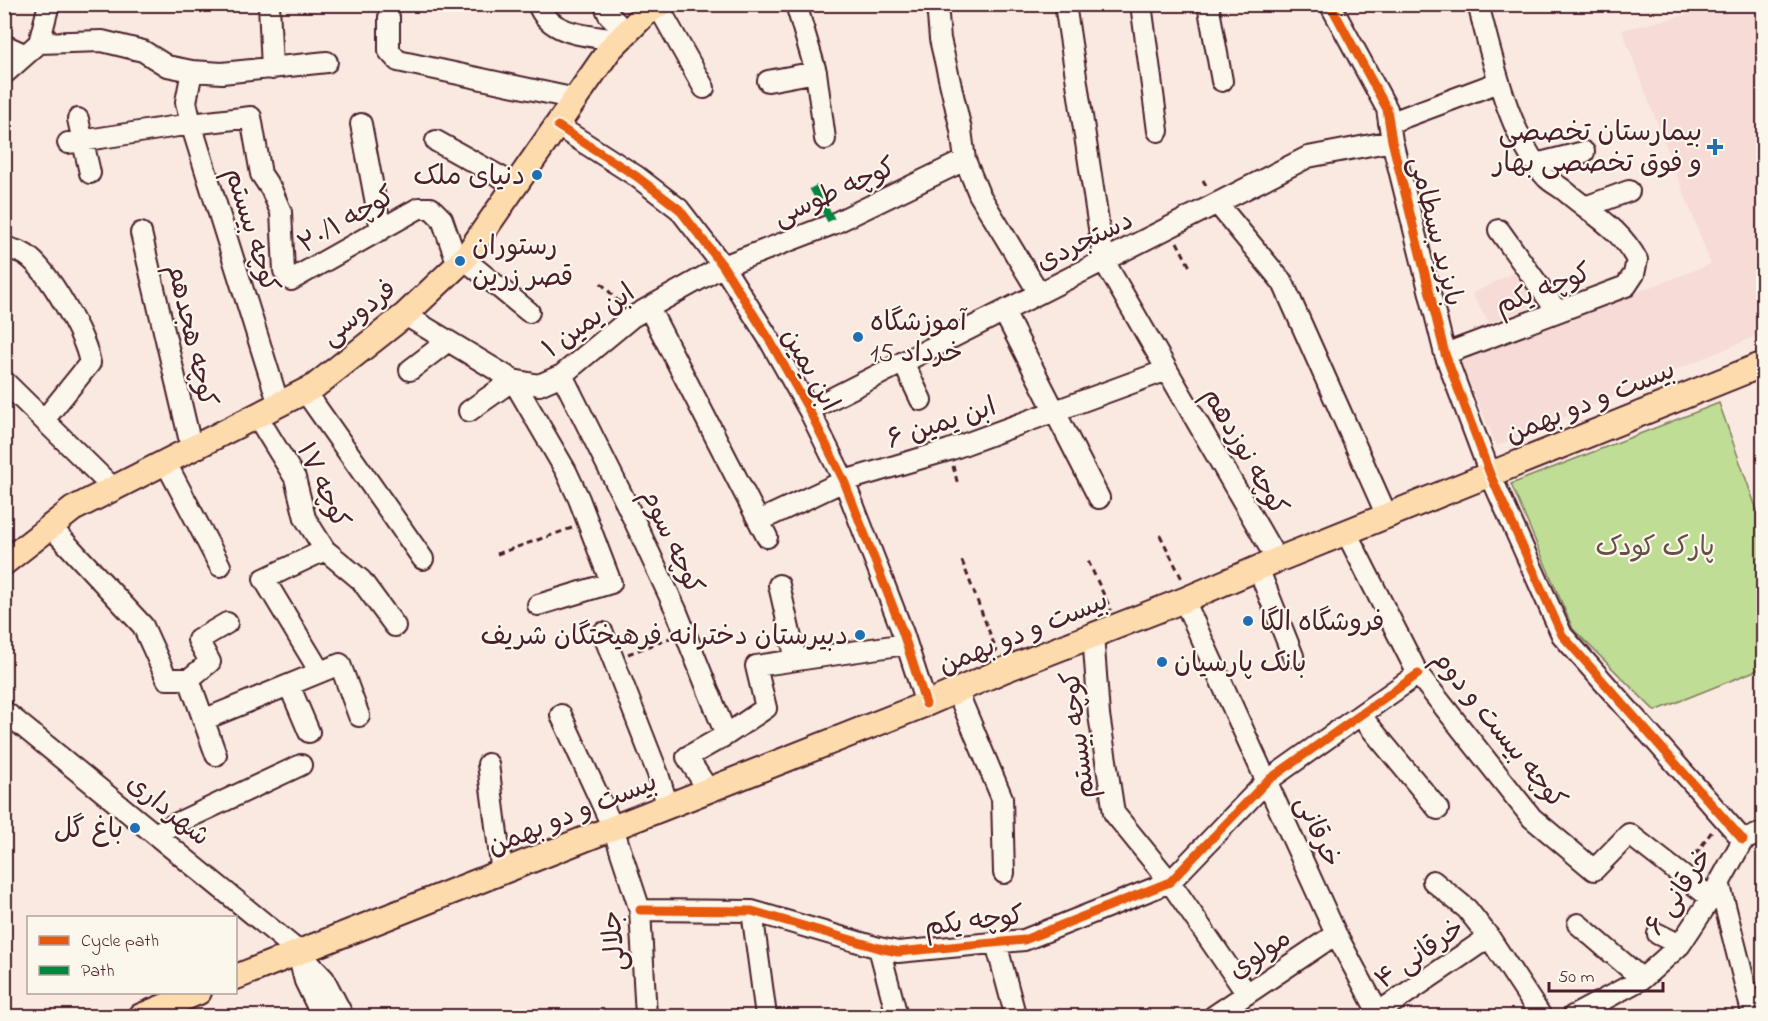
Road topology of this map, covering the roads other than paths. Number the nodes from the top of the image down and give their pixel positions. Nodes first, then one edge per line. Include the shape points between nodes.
1 (49, 4) edge
2 (269, 4) edge
3 (538, 4) edge
4 (604, 4) edge
5 (796, 4) edge
6 (937, 4) edge
7 (1065, 4) edge
8 (1141, 4) edge
9 (1208, 4) edge
10 (1330, 4) edge
11 (1478, 4) edge
12 (659, 5) edge
13 (389, 17) dead end
14 (623, 36) junction
15 (4, 45) edge
16 (32, 48) junction
17 (327, 62) dead end
18 (272, 69) junction
19 (192, 71) junction
20 (816, 72) junction
21 (4, 74) edge
22 (768, 81) dead end
23 (1222, 81) dead end
24 (1498, 82) junction
25 (704, 88) dead end
26 (576, 99) junction
27 (78, 119) dead end
28 (191, 124) junction
29 (361, 124) dead end
30 (558, 126) junction
31 (1158, 131) dead end
32 (1390, 132) junction
33 (825, 139) dead end
34 (436, 141) dead end
35 (75, 142) junction
36 (1584, 152) dead end
37 (965, 160) junction
38 (1536, 165) junction
39 (90, 173) dead end
40 (517, 186) junction
41 (1629, 191) dead end
42 (1217, 203) junction
43 (1585, 207) junction
44 (381, 230) junction
45 (1499, 230) dead end
46 (141, 233) dead end
47 (4, 247) edge
48 (1104, 261) junction
49 (461, 262) junction
50 (723, 266) junction
51 (1039, 293) junction
52 (1557, 311) junction
53 (529, 312) dead end
54 (641, 312) junction
55 (1004, 312) junction
56 (405, 315) junction
57 (448, 341) junction
58 (1445, 354) junction
59 (903, 362) junction
60 (1764, 364) edge
61 (410, 370) dead end
62 (1167, 370) junction
63 (562, 375) junction
64 (513, 380) junction
65 (4, 381) edge
66 (306, 391) junction
67 (921, 400) dead end
68 (279, 405) junction
69 (809, 410) junction
70 (468, 411) dead end
71 (1053, 412) junction
72 (257, 416) junction
73 (44, 420) junction
74 (192, 450) junction
75 (166, 463) junction
76 (1490, 474) junction
77 (844, 481) junction
78 (114, 489) junction
79 (1099, 498) dead end
80 (1387, 516) junction
81 (51, 526) junction
82 (1346, 532) junction
83 (325, 550) junction
84 (423, 559) dead end
85 (4, 564) edge
86 (1268, 564) junction
87 (220, 566) dead end
88 (779, 585) dead end
89 (1187, 598) junction
90 (538, 605) dead end
91 (227, 623) dead end
92 (394, 626) dead end
93 (603, 633) dead end
94 (1094, 634) junction
95 (906, 644) junction
96 (1293, 656) dead end
97 (796, 660) junction
98 (320, 672) junction
99 (1418, 674) junction
100 (189, 680) junction
101 (289, 685) junction
102 (957, 691) junction
103 (926, 704) junction
104 (4, 711) edge
105 (561, 715) dead end
106 (1360, 715) junction
107 (359, 716) dead end
108 (203, 720) junction
109 (309, 732) dead end
110 (726, 735) junction
111 (216, 755) dead end
112 (488, 764) dead end
113 (301, 765) dead end
114 (1267, 781) junction
115 (709, 791) junction
116 (668, 807) junction
117 (1438, 809) dead end
118 (613, 828) junction
119 (1764, 832) edge
120 (156, 833) junction
121 (1743, 840) junction
122 (502, 873) junction
123 (1004, 873) dead end
124 (1433, 881) dead end
125 (1170, 882) junction
126 (1715, 890) junction
127 (640, 910) junction
128 (752, 910) junction
129 (1578, 924) dead end
130 (1336, 934) junction
131 (1658, 934) dead end
132 (1489, 937) junction
133 (996, 943) junction
134 (1680, 945) junction
135 (879, 948) junction
136 (298, 951) junction
137 (237, 977) edge
138 (1642, 979) junction
139 (197, 994) edge
140 (1246, 994) junction
141 (1015, 1014) dead end
142 (1224, 1014) edge
143 (1377, 1016) edge
144 (141, 1017) edge
145 (322, 1017) edge
146 (343, 1017) edge
147 (646, 1017) edge
148 (766, 1017) edge
149 (897, 1017) edge
150 (1541, 1017) edge
151 (1573, 1017) edge
152 (1753, 1017) edge

1 - 16 street
2 - 18 street
3 - 14 street via 542,16 573,33
4 - 14 street
5 - 20 street
6 - 37 street via 940,39
7 - 48 street
8 - 31 street
9 - 23 street
10 - 32 street, بایزید بسطامی via 1387,109
11 - 24 street
12 - 14 main road, فردوسی
12 - 25 street
13 - 26 street via 389,51 398,61
14 - 26 main road, فردوسی
15 - 16 street
16 - 19 street via 102,41 143,51 166,66
16 - 21 street
17 - 18 street
18 - 19 street
19 - 28 street, کوچه بیستم via 186,102
20 - 22 street
20 - 33 street
24 - 32 street, دستجردی
24 - 38 street
26 - 30 main road, فردوسی
27 - 35 street
28 - 35 street, کوچه ۲۰/۱
28 - 44 street, کوچه ۲۰/۱ via 251,117 261,174 281,212 284,271 291,280
28 - 68 street, کوچه بیستم
29 - 44 street
30 - 40 main road, فردوسی
30 - 50 street, ابن یمین via 679,209
32 - 42 street, دستجردی via 1308,157
32 - 58 street, بایزید بسطامی
34 - 40 street
35 - 39 street
36 - 38 street
37 - 50 street, کوچه طوسی via 833,224
37 - 51 street via 979,194
38 - 43 street
40 - 49 main road, فردوسی
41 - 43 street
42 - 48 street, دستجردی
42 - 80 street via 1283,283
43 - 52 street, کوچه یکم via 1627,243 1637,260 1634,274 1626,286
44 - 49 street, کوچه ۲۰/۱ via 419,208 430,208 442,219
45 - 52 street
46 - 74 street, کوچه هجدهم
47 - 73 street via 25,254 41,269 87,347 90,363
48 - 51 street, دستجردی
48 - 62 street, کوچه نوزدهم
49 - 53 street
49 - 56 main road, فردوسی
50 - 54 street, ابن یمین ۱
50 - 69 street, ابن یمین
51 - 55 street, دستجردی
52 - 58 street, کوچه یکم
54 - 63 street, ابن یمین ۱
54 - 77 street, ابن یمین ۶ via 763,529
55 - 59 street, دستجردی
55 - 71 street
56 - 57 street
56 - 66 main road, فردوسی
57 - 61 street
57 - 64 street
58 - 76 street, بایزید بسطامی
59 - 67 street
59 - 69 street, دستجردی
60 - 76 main road, بیست و دو بهمن
62 - 71 street, ابن یمین ۶
62 - 86 street, کوچه نوزدهم
63 - 64 street, ابن یمین ۱ via 539,385
63 - 110 street, کوچه سوم via 627,505
64 - 70 street
64 - 90 street via 566,471 611,583
65 - 73 street
66 - 68 main road, فردوسی
66 - 84 street
68 - 72 main road, فردوسی
69 - 77 street, ابن یمین
71 - 77 street, ابن یمین ۶ via 949,450
71 - 79 street
72 - 74 main road, فردوسی
72 - 83 street, ۱۷ کوچه via 295,478 305,518
73 - 78 street
74 - 75 main road, فردوسی
75 - 78 main road, فردوسی
75 - 87 street
76 - 80 main road, بیست و دو بهمن
76 - 121 street, بایزید بسطامی via 1562,635
77 - 95 street, ابن یمین
78 - 81 main road, فردوسی via 73,509
80 - 82 main road, بیست و دو بهمن
81 - 85 main road, فردوسی
81 - 100 street via 142,626 167,679
82 - 86 main road, بیست و دو بهمن
82 - 99 street, کوچه بیست و دوم
83 - 92 street, ۱۷ کوچه via 361,580
83 - 98 street via 264,579
86 - 89 main road, بیست و دو بهمن
86 - 96 street
88 - 97 street
89 - 94 main road, بیست و دو بهمن
89 - 114 street, خرقانی
91 - 100 street via 198,640 210,662
93 - 116 street
94 - 102 main road, بیست و دو بهمن
94 - 125 street, کوچه بیستم via 1099,716 1114,813
95 - 97 street
95 - 103 street, ابن یمین
97 - 110 street via 756,666 766,708
98 - 101 street
98 - 107 street via 340,664
99 - 106 street, کوچه یکم
99 - 126 street, کوچه بیست و دوم via 1532,819 1594,870 1629,834
100 - 108 street
101 - 108 street
101 - 109 street
102 - 103 main road, بیست و دو بهمن
102 - 123 street via 1002,798
103 - 115 main road, بیست و دو بهمن
104 - 120 street, شهرداری
105 - 118 street, جلالی
106 - 114 street, کوچه یکم
106 - 117 street
108 - 111 street
110 - 115 street via 687,757
112 - 122 street
113 - 120 street
114 - 125 street, کوچه یکم
114 - 130 street, خرقانی
115 - 116 main road, بیست و دو بهمن
116 - 118 main road, بیست و دو بهمن
118 - 122 main road, بیست و دو بهمن
118 - 127 street, جلالی
119 - 121 street, خرقانی ۶
120 - 136 street, شهرداری
121 - 126 street, خرقانی ۶
122 - 136 main road, بیست و دو بهمن
124 - 132 street via 1467,909
125 - 133 street, کوچه یکم via 1024,940
125 - 140 street, کوچه بیستم
126 - 134 street, خرقانی ۶
126 - 152 street
127 - 128 street, کوچه یکم
127 - 147 street, جلالی
128 - 135 street, کوچه یکم
128 - 148 street
129 - 138 street
130 - 140 street, مولوی
130 - 143 street, خرقانی
131 - 134 street
132 - 143 street, خرقانی ۴
132 - 150 street
133 - 135 street, کوچه یکم via 898,952
133 - 141 street
134 - 138 street, خرقانی ۶
135 - 149 street
136 - 137 main road, بیست و دو بهمن
136 - 145 street via 305,981
136 - 146 street, شهرداری via 324,979
138 - 151 street, خرقانی ۶
139 - 144 main road
140 - 142 street, مولوی

